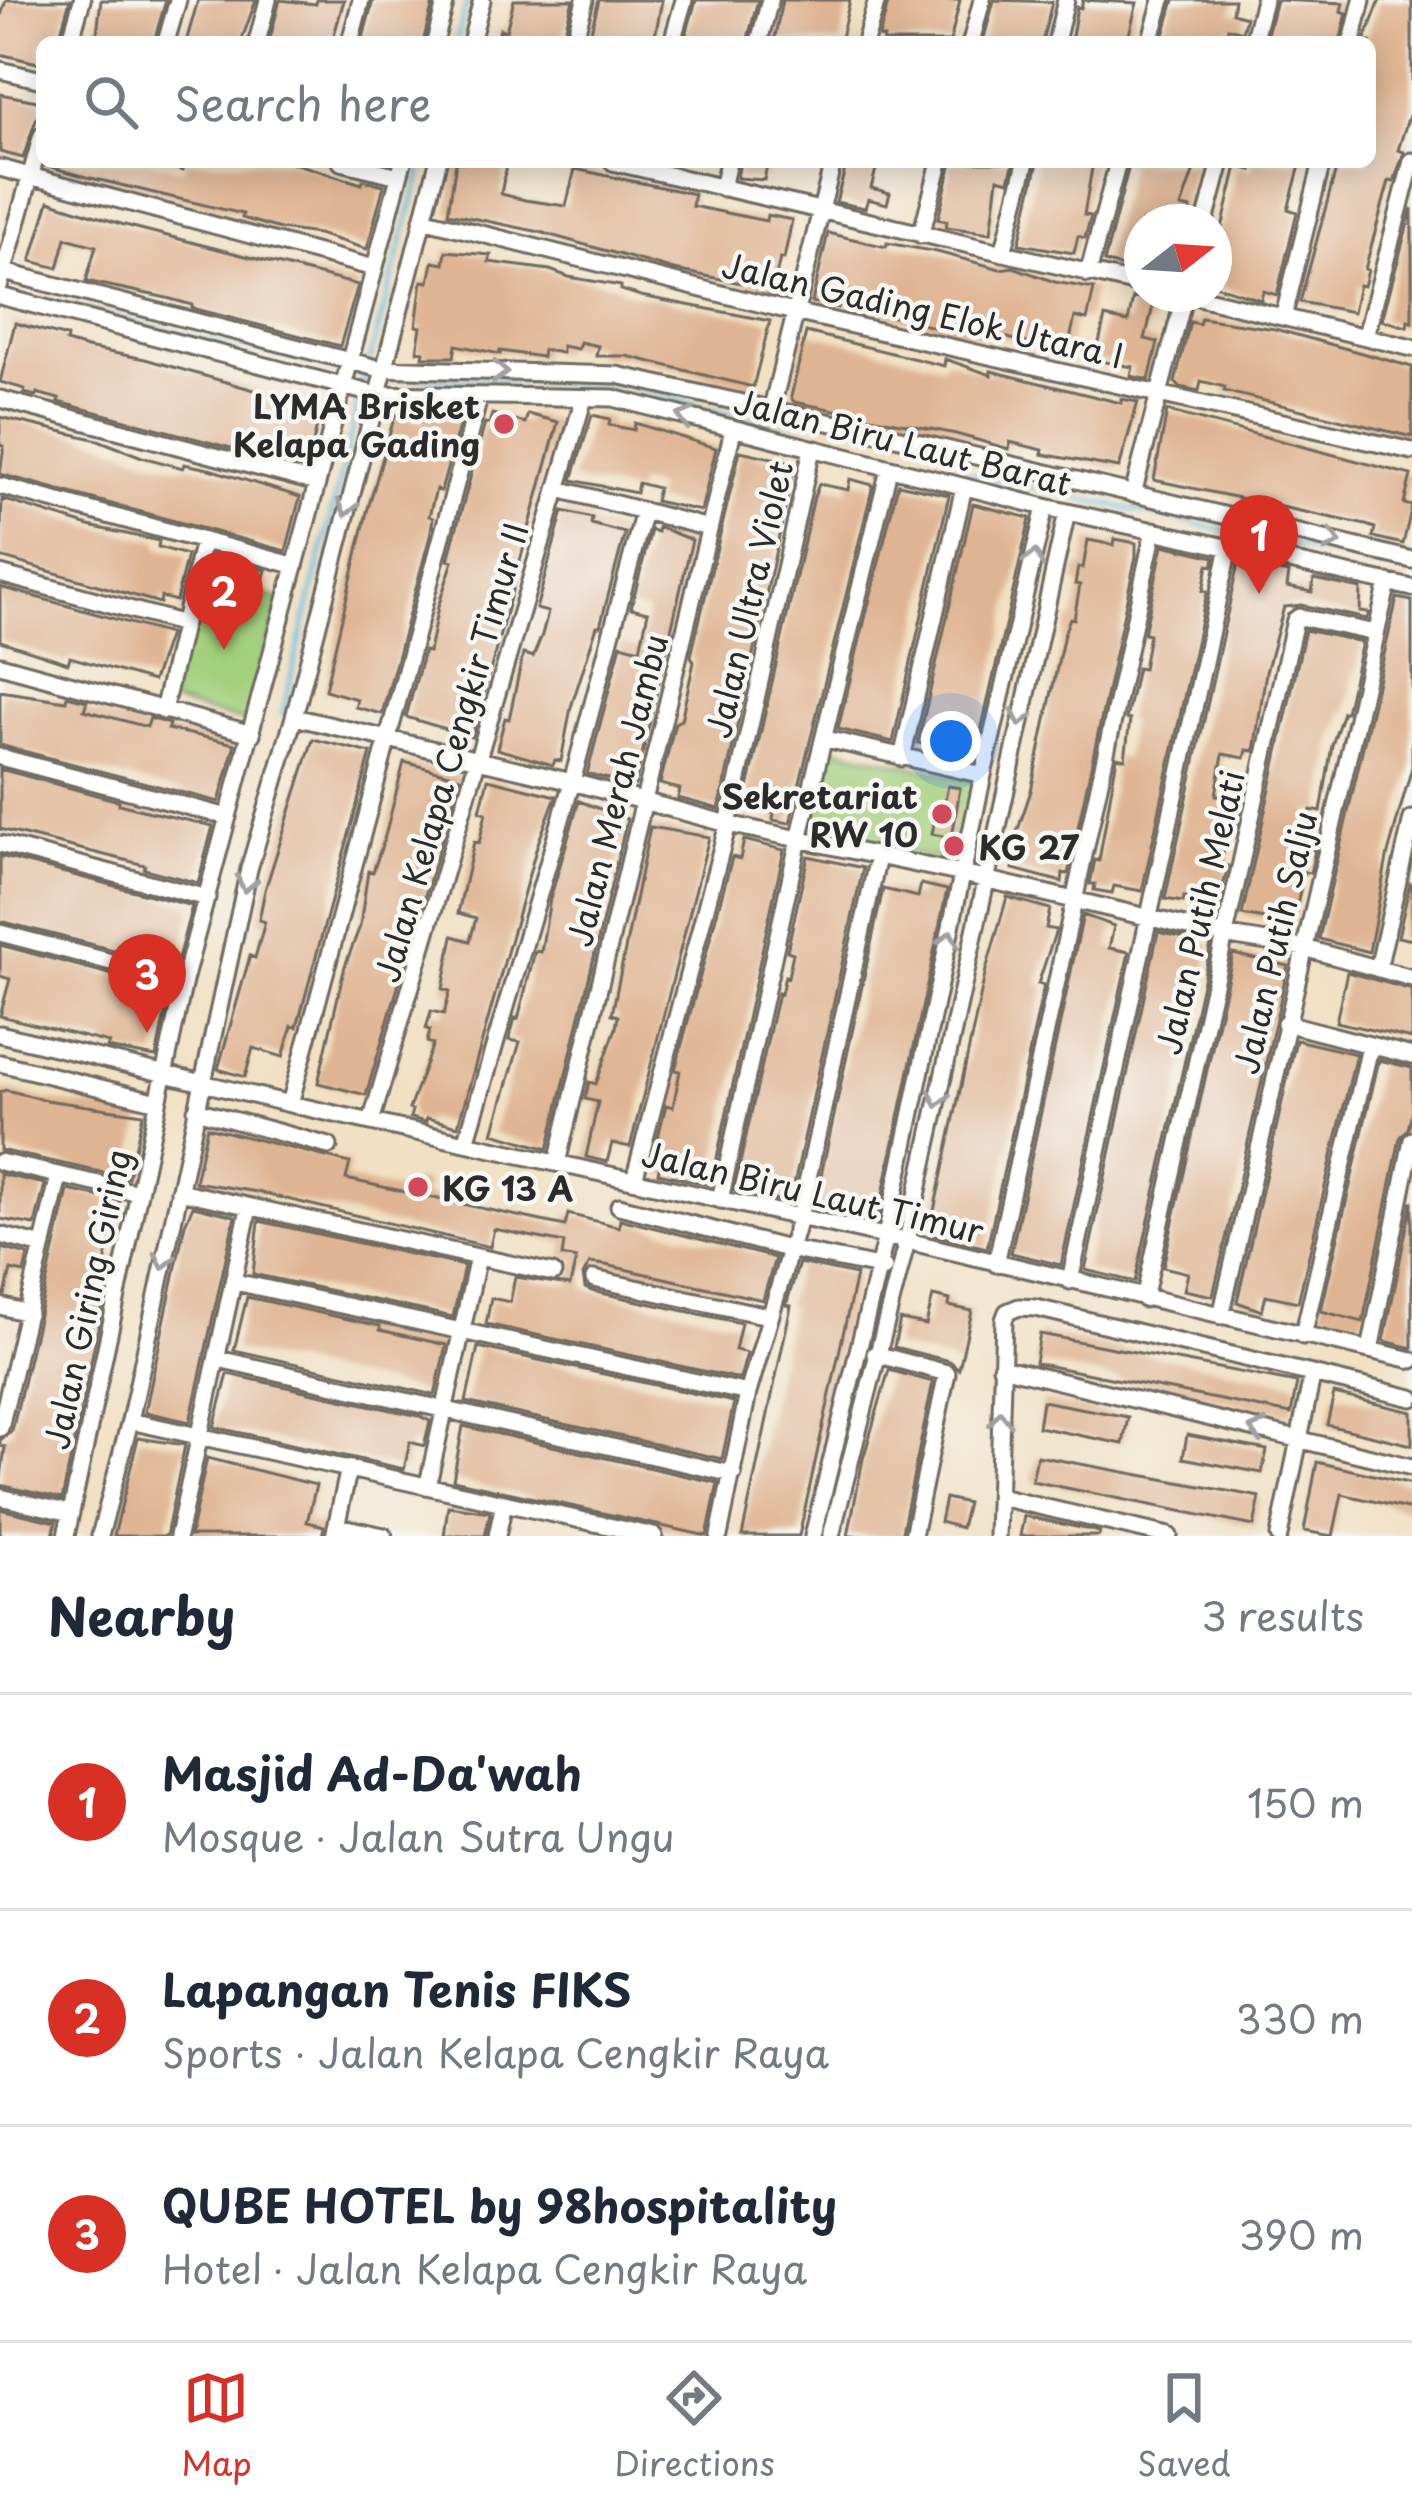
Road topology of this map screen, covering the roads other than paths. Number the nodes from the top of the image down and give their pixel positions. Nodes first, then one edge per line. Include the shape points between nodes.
1 (82, 0) edge
2 (178, 0) edge
3 (268, 0) edge
4 (361, 0) edge
5 (446, 0) edge
6 (482, 0) edge
7 (585, 0) edge
8 (684, 0) edge
9 (770, 0) edge
10 (877, 0) edge
11 (982, 0) edge
12 (1066, 0) edge
13 (1162, 0) edge
14 (1264, 0) edge
15 (1362, 0) edge
16 (72, 36) edge
17 (168, 36) edge
18 (259, 36) edge
19 (352, 36) edge
20 (437, 36) edge
21 (473, 36) edge
22 (576, 36) edge
23 (674, 36) edge
24 (761, 36) edge
25 (867, 36) edge
26 (973, 36) edge
27 (1057, 36) edge
28 (1152, 36) edge
29 (1255, 36) edge
30 (1353, 36) edge
31 (0, 70) edge
32 (36, 79) edge
33 (36, 154) edge
34 (1412, 161) edge
35 (436, 168) edge
36 (650, 168) edge
37 (727, 168) edge
38 (831, 168) edge
39 (938, 168) edge
40 (1024, 168) edge
41 (1116, 168) edge
42 (1219, 168) edge
43 (1321, 168) edge
44 (0, 169) edge
45 (398, 171) edge
46 (29, 176) junction
47 (722, 188) junction
48 (1210, 204) edge
49 (820, 212) junction
50 (422, 219) junction
51 (921, 235) junction
52 (1003, 253) junction
53 (374, 268) junction
54 (1088, 274) junction
55 (1, 276) edge
56 (1124, 281) edge
57 (0, 296) edge
58 (1232, 304) edge
59 (794, 312) junction
60 (1181, 312) edge
61 (1285, 315) junction
62 (1366, 335) junction
63 (1412, 348) edge
64 (381, 369) junction
65 (349, 375) junction
66 (375, 393) junction
67 (1158, 393) junction
68 (479, 398) junction
69 (584, 398) junction
70 (0, 399) edge
71 (771, 411) junction
72 (733, 430) junction
73 (812, 449) junction
74 (1412, 451) edge
75 (889, 470) junction
76 (317, 483) junction
77 (0, 486) edge
78 (964, 487) junction
79 (558, 489) junction
80 (1133, 494) junction
81 (1045, 508) junction
82 (644, 511) junction
83 (1066, 512) junction
84 (710, 528) junction
85 (1154, 530) junction
86 (203, 542) junction
87 (1228, 547) junction
88 (1412, 560) edge
89 (293, 565) junction
90 (0, 574) edge
91 (1388, 582) junction
92 (1412, 588) edge
93 (184, 624) junction
94 (1376, 633) junction
95 (1015, 642) junction
96 (1037, 646) junction
97 (0, 665) edge
98 (164, 711) junction
99 (296, 711) junction
100 (252, 734) junction
101 (388, 739) junction
102 (826, 740) junction
103 (0, 757) edge
104 (902, 758) junction
105 (480, 760) junction
106 (983, 775) junction
107 (572, 782) junction
108 (644, 803) junction
109 (228, 817) junction
110 (1412, 819) edge
111 (728, 824) junction
112 (799, 839) junction
113 (0, 844) edge
114 (878, 857) junction
115 (963, 874) junction
116 (985, 879) junction
117 (207, 898) junction
118 (1074, 900) junction
119 (1149, 917) junction
120 (0, 932) edge
121 (1223, 935) junction
122 (1304, 948) junction
123 (1378, 969) junction
124 (1412, 979) edge
125 (184, 981) junction
126 (1285, 1024) junction
127 (0, 1034) edge
128 (1370, 1047) junction
129 (1412, 1056) edge
130 (0, 1063) edge
131 (164, 1073) junction
132 (200, 1085) junction
133 (158, 1101) junction
134 (290, 1104) junction
135 (196, 1107) junction
136 (371, 1122) junction
137 (1412, 1140) edge
138 (466, 1143) junction
139 (329, 1146) dead end
140 (0, 1162) edge
141 (556, 1163) junction
142 (59, 1176) junction
143 (634, 1180) junction
144 (183, 1192) junction
145 (140, 1193) junction
146 (720, 1200) junction
147 (619, 1206) dead end
148 (249, 1208) junction
149 (890, 1218) junction
150 (798, 1221) junction
151 (0, 1235) edge
152 (907, 1238) junction
153 (886, 1239) junction
154 (43, 1246) junction
155 (789, 1247) junction
156 (996, 1264) junction
157 (477, 1265) junction
158 (879, 1265) junction
159 (553, 1273) dead end
160 (899, 1273) junction
161 (594, 1279) dead end
162 (1070, 1281) junction
163 (235, 1282) junction
164 (1144, 1299) junction
165 (0, 1306) edge
166 (28, 1313) junction
167 (768, 1316) junction
168 (1221, 1316) junction
169 (462, 1330) junction
170 (1303, 1336) junction
171 (1370, 1350) junction
172 (875, 1354) junction
173 (218, 1359) junction
174 (1412, 1360) edge
175 (1001, 1367) junction
176 (1312, 1377) junction
177 (748, 1393) junction
178 (1412, 1398) edge
179 (446, 1410) junction
180 (130, 1420) junction
181 (0, 1429) edge
182 (202, 1436) junction
183 (1298, 1441) junction
184 (1412, 1467) edge
185 (349, 1468) junction
186 (733, 1474) junction
187 (428, 1484) junction
188 (999, 1496) junction
189 (0, 1497) edge
190 (504, 1503) junction
191 (71, 1514) junction
192 (336, 1531) edge
193 (66, 1536) edge
194 (100, 1536) edge
195 (178, 1536) edge
196 (384, 1536) edge
197 (497, 1536) edge
198 (654, 1536) edge
199 (719, 1536) edge
200 (813, 1536) edge
201 (831, 1536) edge
202 (913, 1536) edge
203 (997, 1536) edge
204 (1169, 1536) edge
205 (1279, 1536) edge

1 - 16 street
2 - 17 street
3 - 18 street
4 - 19 street
5 - 20 street
6 - 21 street
7 - 22 street
8 - 23 street
9 - 24 street
10 - 25 street
11 - 26 street
12 - 27 street
13 - 28 street
14 - 29 street
15 - 30 street
31 - 32 street
33 - 46 street
34 - 62 street
35 - 50 street
36 - 47 street
37 - 47 street
38 - 49 street
39 - 51 street
40 - 52 street
41 - 54 street
42 - 48 street
43 - 61 street
44 - 46 street
45 - 53 street, Jalan Giring Giring
46 - 53 street
46 - 55 street
47 - 49 street
49 - 51 street
49 - 59 street
50 - 59 street, Jalan Gading Elok Utara I
50 - 64 street
51 - 52 street
52 - 54 street
53 - 65 street, Jalan Giring Giring
54 - 56 street
55 - 65 street
57 - 65 street
58 - 61 street
59 - 67 street, Jalan Gading Elok Utara I
59 - 71 street
60 - 67 street
61 - 62 street
62 - 63 street
64 - 65 street
64 - 66 street
64 -> 71 street via 617,375
65 - 66 street, Jalan Biru Laut Barat
65 - 76 street, Jalan Giring Giring
66 - 68 street, Jalan Biru Laut Barat
66 -> 99 street
67 - 74 street, Jalan Gading Elok Utara I
67 - 80 street
68 - 69 street, Jalan Biru Laut Barat
68 - 101 street
72 -> 69 street, Jalan Biru Laut Barat via 613,398
69 - 79 street, Jalan Kelapa Cengkir Timur II
70 - 76 street
71 - 80 street
72 - 73 street, Jalan Biru Laut Barat
72 - 84 street, Jalan Merah Jambu
73 - 75 street, Jalan Biru Laut Barat
73 - 111 street, Jalan Ultra Violet
75 - 78 street, Jalan Biru Laut Barat
75 - 102 street
76 - 89 street, Jalan Giring Giring
77 - 86 street
78 - 81 street, Jalan Biru Laut Barat
78 - 104 street
79 - 82 street
79 - 105 street, Jalan Kelapa Cengkir Timur II
80 -> 88 street
81 - 83 street, Jalan Biru Laut Barat
95 -> 81 street
82 - 84 street
82 - 107 street
83 - 85 street, Jalan Biru Laut Barat
83 - 96 street
84 - 108 street, Jalan Merah Jambu
85 - 87 street, Jalan Biru Laut Barat
85 - 118 street
86 - 89 street
86 - 93 street
87 - 91 street, Jalan Biru Laut Barat
87 - 119 street
89 - 100 street, Jalan Giring Giring
90 - 93 street
91 - 92 street, Jalan Biru Laut Barat
91 - 94 street, Jalan Putih Salju
93 - 98 street
94 - 121 street, Jalan Putih Melati via 1295,620
94 - 122 street, Jalan Putih Salju
95 - 96 street
95 - 106 street
96 -> 116 street
97 - 98 street
98 - 100 street
99 - 101 street
99 -> 132 street via 249,869
100 - 109 street, Jalan Giring Giring
101 - 105 street
101 - 134 street
102 - 104 street
102 - 112 street
103 - 109 street
104 - 106 street
105 - 107 street
105 - 136 street, Jalan Kelapa Cengkir Timur II
106 - 115 street
107 - 108 street
107 - 138 street
108 - 111 street
108 - 141 street, Jalan Merah Jambu
109 - 117 street, Jalan Giring Giring
110 - 123 street
111 - 112 street
111 - 143 street, Jalan Ultra Violet
112 - 114 street
112 - 146 street
113 - 117 street
114 - 115 street
114 - 150 street
115 - 116 street
149 -> 115 street
116 - 118 street
116 -> 152 street
117 - 125 street, Jalan Giring Giring
118 - 119 street
118 - 156 street
119 - 121 street
119 - 162 street
120 - 125 street
121 - 122 street
121 - 164 street, Jalan Putih Melati
122 - 123 street
122 - 126 street, Jalan Putih Salju
123 - 124 street
125 - 131 street, Jalan Giring Giring
126 - 128 street
126 - 168 street, Jalan Putih Salju
127 - 131 street, Jalan Biru Laut Timur
128 - 129 street
128 - 170 street
130 - 133 street
131 - 132 street, Jalan Biru Laut Timur
131 - 133 street, Jalan Giring Giring
132 - 134 street, Jalan Biru Laut Timur
132 - 135 street
133 - 145 street, Jalan Giring Giring
134 - 136 street, Jalan Biru Laut Timur
135 - 139 street
135 - 144 street
136 - 138 street, Jalan Biru Laut Timur
137 - 171 street
138 - 141 street, Jalan Biru Laut Timur
140 - 142 street
141 - 143 street, Jalan Biru Laut Timur
142 - 145 street
142 - 154 street
143 - 146 street, Jalan Biru Laut Timur
144 - 148 street
144 -> 180 street
145 - 191 street, Jalan Giring Giring
146 - 150 street, Jalan Biru Laut Timur
147 - 155 street, Jalan Biru Laut Timur
148 - 157 street
148 - 163 street
149 - 152 street
149 - 153 street
150 - 153 street, Jalan Biru Laut Timur
150 - 155 street
151 - 154 street
152 - 153 street, Jalan Biru Laut Timur
152 - 156 street, Jalan Biru Laut Timur
152 - 160 street
153 - 158 street
154 - 166 street
155 - 158 street, Jalan Biru Laut Timur
155 - 167 street
156 - 162 street, Jalan Biru Laut Timur
157 - 159 street
157 - 169 street
158 - 160 street, Jalan Biru Laut Timur
158 - 200 street
160 - 172 street
161 - 167 street
162 - 164 street, Jalan Biru Laut Timur
163 - 169 street
163 - 173 street
164 - 168 street, Jalan Biru Laut Timur
165 - 166 street
166 - 181 street
167 - 177 street
168 - 170 street, Jalan Biru Laut Timur
169 - 177 street
169 - 179 street
170 - 171 street, Jalan Biru Laut Timur
171 - 174 street, Jalan Biru Laut Timur
172 - 201 street
172 - 202 street via 947,1373
173 - 179 street
173 - 182 street
175 - 176 street via 1006,1312 1023,1306
183 -> 175 street
188 -> 175 street
176 - 178 street
176 - 183 street
177 - 186 street
179 - 186 street
179 - 187 street
180 - 182 street
180 - 194 street
182 - 185 street
182 - 195 street
183 - 184 street
183 - 205 street
185 - 187 street
185 - 192 street
186 - 199 street
187 - 190 street
188 - 203 street
188 - 204 street
189 - 191 street
190 - 197 street
190 - 198 street
191 - 193 street, Jalan Giring Giring
192 - 196 street

